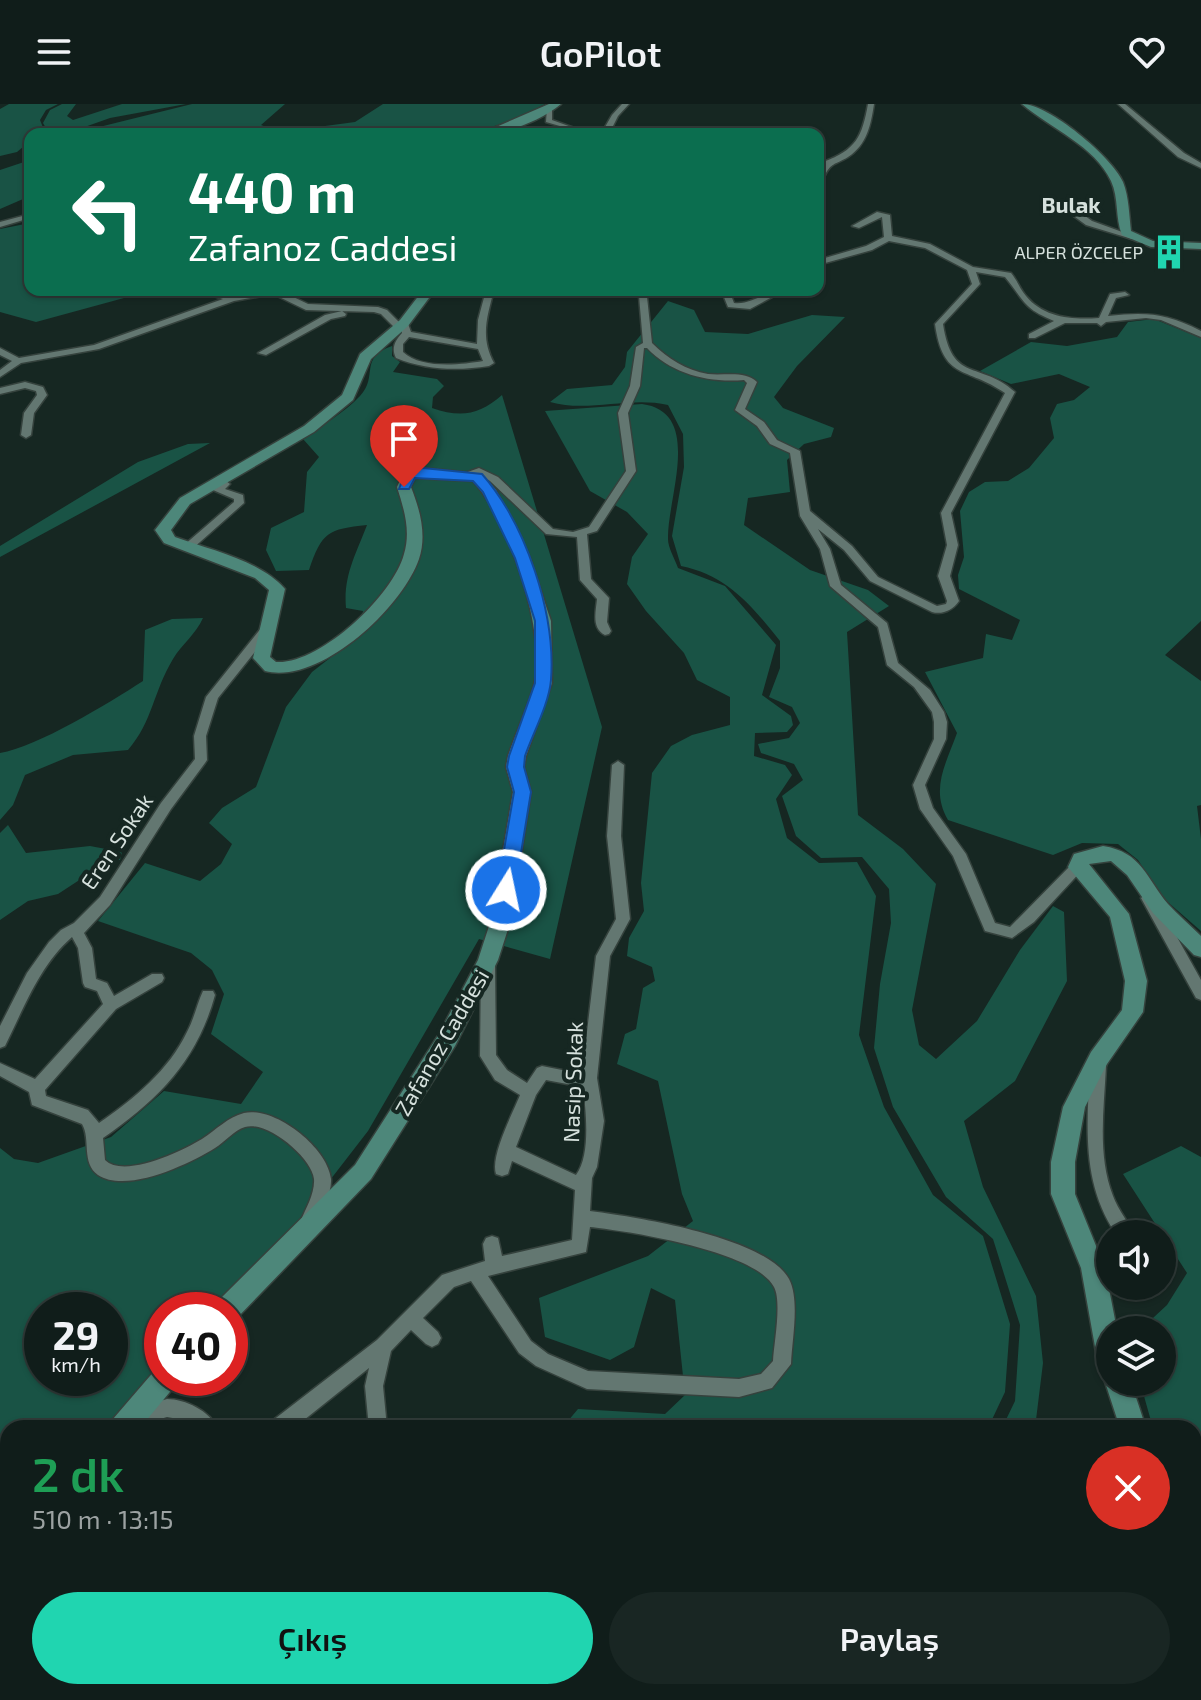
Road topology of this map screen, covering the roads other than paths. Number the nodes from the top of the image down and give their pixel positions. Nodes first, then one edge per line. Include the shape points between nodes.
1 (626, 104) edge
2 (871, 104) edge
3 (1027, 104) edge
4 (1121, 104) edge
5 (552, 106) edge
6 (499, 128) edge
7 (569, 128) edge
8 (608, 128) edge
9 (1201, 166) edge
10 (824, 168) edge
11 (1063, 204) dead end
12 (24, 218) edge
13 (0, 225) edge
14 (856, 226) dead end
15 (1132, 237) junction
16 (888, 238) junction
17 (1201, 246) edge
18 (824, 261) edge
19 (971, 269) junction
20 (1125, 295) dead end
21 (221, 296) edge
22 (248, 296) edge
23 (284, 296) edge
24 (425, 296) edge
25 (488, 296) edge
26 (643, 296) edge
27 (727, 296) edge
28 (769, 296) edge
29 (232, 299) junction
30 (362, 309) junction
31 (1065, 319) junction
32 (1101, 323) junction
33 (403, 328) junction
34 (1201, 334) edge
35 (1032, 336) dead end
36 (648, 344) junction
37 (481, 347) junction
38 (0, 351) edge
39 (263, 353) dead end
40 (18, 361) junction
41 (0, 374) edge
42 (0, 391) edge
43 (26, 435) dead end
44 (467, 474) junction
45 (219, 479) junction
46 (805, 513) junction
47 (582, 533) junction
48 (187, 548) junction
49 (266, 630) junction
50 (605, 631) dead end
51 (618, 765) dead end
52 (1078, 867) junction
53 (1142, 882) junction
54 (79, 927) junction
55 (1201, 949) edge
56 (488, 960) junction
57 (157, 978) dead end
58 (1201, 994) edge
59 (208, 995) dead end
60 (111, 1005) junction
61 (0, 1042) edge
62 (1099, 1058) junction
63 (0, 1069) edge
64 (590, 1082) junction
65 (37, 1088) junction
66 (529, 1092) junction
67 (94, 1135) junction
68 (509, 1152) junction
69 (502, 1169) dead end
70 (584, 1178) junction
71 (581, 1218) junction
72 (1117, 1220) edge
73 (302, 1238) junction
74 (492, 1244) dead end
75 (494, 1266) junction
76 (475, 1272) junction
77 (246, 1292) edge
78 (1102, 1316) edge
79 (410, 1317) junction
80 (432, 1338) dead end
81 (383, 1346) junction
82 (150, 1396) edge
83 (1123, 1396) edge
84 (129, 1420) edge
85 (136, 1420) edge
86 (197, 1420) edge
87 (289, 1420) edge
88 (377, 1420) edge
89 (1130, 1420) edge

1 - 8 street
2 - 10 street via 856,150
3 - 15 street via 1056,120 1115,178 1126,233
4 - 9 street
5 - 6 street
5 - 7 street via 548,121
11 - 15 street via 1089,223
12 - 13 street
14 - 16 street via 886,215
15 - 17 street via 1151,244
16 - 18 street
16 - 19 street via 927,246
19 - 31 street via 1008,275 1025,300
19 - 46 street via 976,284 939,324 941,350 951,363 1010,392 946,513 952,526 953,559 944,576 950,606 936,610 874,579 848,548
20 - 32 street via 1113,296
21 - 29 street
22 - 29 street
23 - 30 street via 306,307
24 - 33 street
25 - 37 street
26 - 36 street
27 - 28 street via 731,305 747,307
29 - 40 street via 125,340
30 - 33 street via 384,312
30 - 39 street via 328,317
31 - 32 street
31 - 35 street
32 - 34 street via 1161,317
33 - 37 street
33 - 37 street via 397,350 410,362 489,363
33 - 45 street via 365,357 348,397 309,429
36 - 46 street via 669,364 752,382 740,410 761,424 773,442 795,451
36 - 47 street via 637,354 635,386 623,413 631,471 597,524
38 - 40 street
40 - 41 street
42 - 43 street via 25,385 40,389
44 - 47 street via 479,471 494,479 550,532
44 - 49 street via 409,475 404,487 416,520 411,560 390,596 345,636 302,665 282,668 261,658
44 - 56 street, Zafanoz Caddesi via 489,490 522,558 543,621 543,683 517,756 521,800 501,920
45 - 48 street via 185,501 166,523 164,536
45 - 48 street via 225,484 218,490 239,497 239,503
46 - 52 street via 825,549 836,586 883,626 893,665 917,680 937,712 941,733 919,785 927,809 959,854 990,927 1012,933 1021,927
47 - 50 street via 586,580 603,598
48 - 49 street via 261,575 274,585
49 - 54 street, Eren Sokak via 212,697 200,736 201,760 105,901
51 - 64 street, Nasip Sokak via 614,836 623,919 603,956
52 - 53 street via 1081,859 1116,855
52 - 62 street via 1119,914 1136,981 1132,1012
53 - 55 street
53 - 58 street via 1153,912
54 - 60 street via 90,958 87,978 102,987
54 - 61 street, Eren Sokak via 55,945 39,968
56 - 66 street via 488,1056 501,1075
56 - 73 street, Zafanoz Caddesi via 447,1040 375,1155
57 - 60 street
59 - 67 street via 202,1022 178,1059 148,1095
60 - 65 street
62 - 72 street via 1095,1156 1102,1197
62 - 78 street via 1074,1107 1063,1162 1063,1194 1093,1268
63 - 65 street
64 - 66 street via 542,1073
64 - 70 street, Nasip Sokak via 596,1121
65 - 67 street via 44,1104 86,1116
66 - 68 street
67 - 73 street via 98,1163 105,1172 119,1174 195,1152 240,1121 261,1120 297,1140 324,1174
68 - 69 street
68 - 70 street, Nasip Sokak via 577,1183
70 - 71 street
71 - 75 street via 580,1246
71 - 76 street via 635,1225 752,1257 774,1270 784,1286 782,1364 766,1382 739,1388 587,1380 525,1347
73 - 77 street, Zafanoz Caddesi
74 - 75 street
75 - 76 street
76 - 79 street via 448,1281
79 - 80 street
79 - 81 street
81 - 87 street
81 - 88 street via 374,1386
82 - 84 street
83 - 89 street
85 - 86 street via 169,1406

